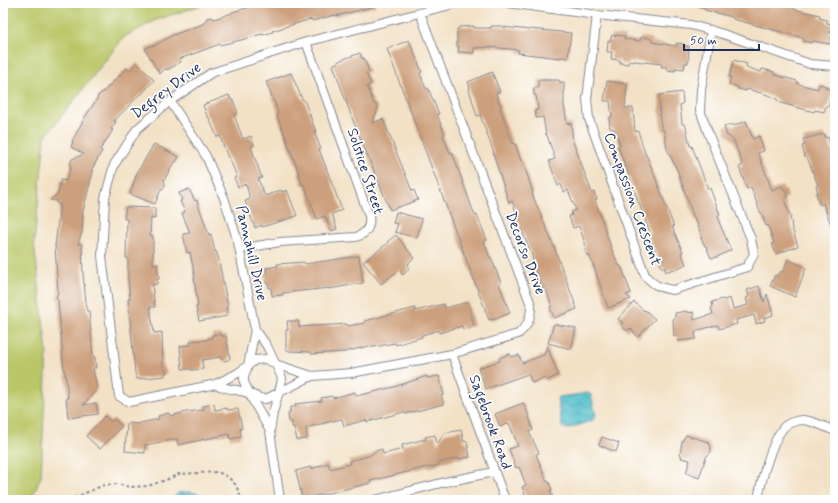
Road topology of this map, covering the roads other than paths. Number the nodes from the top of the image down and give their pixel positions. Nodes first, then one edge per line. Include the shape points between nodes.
1 (458, 3) edge
2 (508, 3) edge
3 (420, 13) junction
4 (597, 15) junction
5 (711, 30) junction
6 (306, 42) junction
7 (835, 66) edge
8 (170, 101) junction
9 (240, 249) junction
10 (255, 329) junction
11 (452, 354) junction
12 (275, 364) junction
13 (248, 366) junction
14 (312, 376) junction
15 (216, 384) junction
16 (279, 392) junction
17 (249, 393) junction
18 (270, 431) junction
19 (835, 431) edge
20 (494, 472) junction
21 (280, 500) edge
22 (375, 500) edge
23 (505, 500) edge
24 (758, 500) edge

1 - 3 street, Degrey Drive
2 - 4 street
3 - 6 street, Degrey Drive
3 - 11 street, Decorso Drive via 531,305 529,322 518,334
4 - 5 street via 691,25
4 - 5 street, Compassion Crescent via 587,99 589,120 645,275 652,283 673,290 747,267 754,254 751,239 700,110
5 - 7 street via 810,64
6 - 8 street, Degrey Drive via 211,73
6 - 9 street, Solstice Street via 369,216 369,225 364,233 356,237 280,242
8 - 9 street, Pannahill Drive via 206,156 224,198
8 - 15 street, Degrey Drive via 136,129 114,165 105,198 102,256 119,396 128,402
9 - 10 street, Pannahill Drive
10 - 12 street, Pannahill Drive
10 - 13 street, Pannahill Drive
11 - 14 street, Decorso Drive via 351,373
11 - 20 street, Sagebrook Road
12 - 13 street via 266,359 255,360
12 - 14 street, Decorso Drive
12 - 16 street, Pannahill Drive via 282,378
13 - 15 street, Degrey Drive
13 - 17 street, Pannahill Drive via 244,382
14 - 16 street
15 - 17 street, Degrey Drive
16 - 17 street via 266,399
16 - 18 street, Pannahill Drive
17 - 18 street, Pannahill Drive
18 - 21 street, Pannahill Drive
19 - 24 street via 802,420 784,427 767,464
20 - 22 street
20 - 23 street, Sagebrook Road

